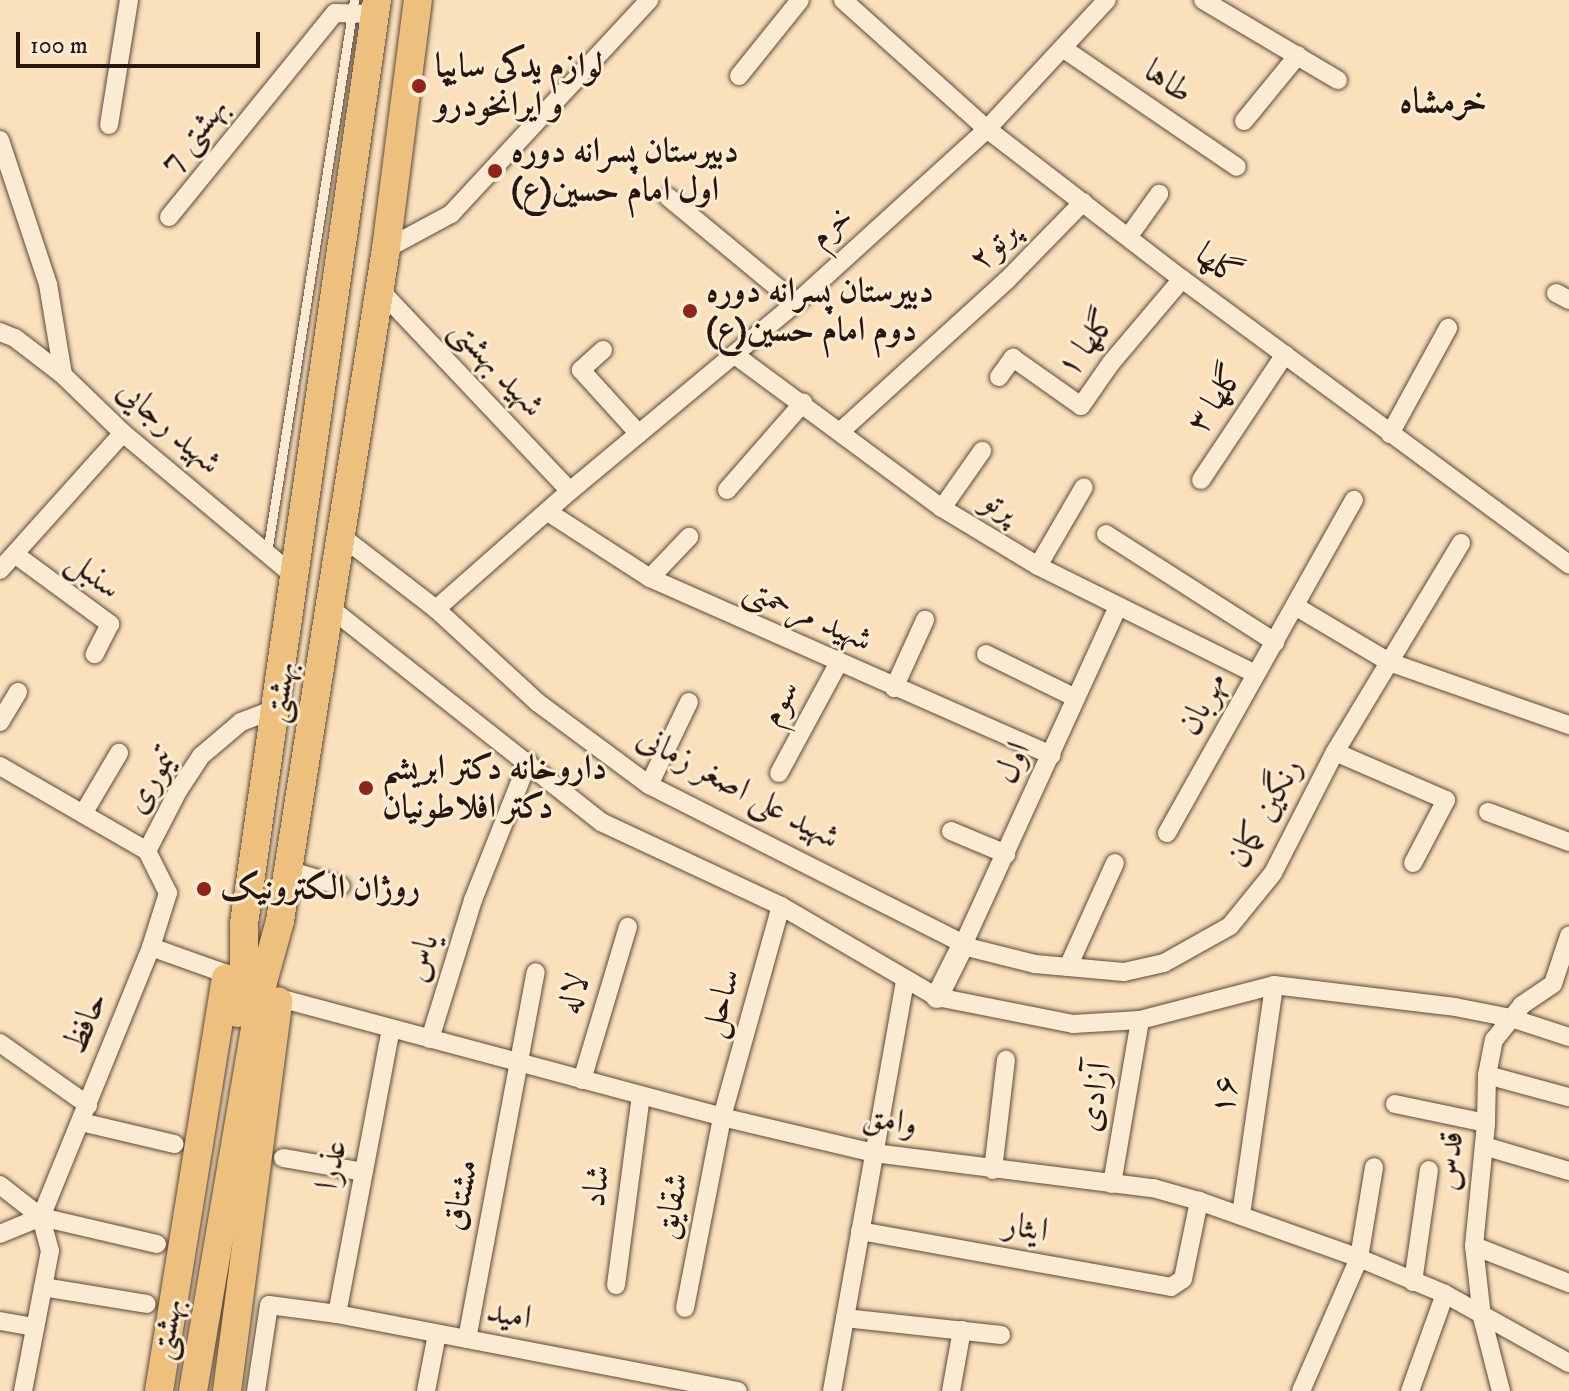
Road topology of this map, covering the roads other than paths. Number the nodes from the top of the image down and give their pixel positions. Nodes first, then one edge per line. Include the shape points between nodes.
1 (129, 0) edge
2 (418, 0) edge
3 (800, 0) edge
4 (843, 0) edge
5 (1107, 0) edge
6 (1203, 0) edge
7 (643, 1) edge
8 (365, 7) edge
9 (1064, 49) junction
10 (1298, 55) junction
11 (739, 76) dead end
12 (1338, 80) dead end
13 (1244, 121) dead end
14 (109, 125) dead end
15 (987, 129) junction
16 (0, 140) edge
17 (1237, 167) dead end
18 (1159, 194) dead end
19 (668, 197) dead end
20 (1083, 202) junction
21 (169, 217) dead end
22 (1129, 236) junction
23 (386, 249) junction
24 (1182, 279) junction
25 (378, 288) junction
26 (796, 303) junction
27 (1448, 328) dead end
28 (0, 332) edge
29 (603, 350) dead end
30 (1285, 354) junction
31 (735, 355) junction
32 (63, 375) junction
33 (999, 377) dead end
34 (803, 403) junction
35 (841, 431) junction
36 (123, 433) junction
37 (639, 434) junction
38 (1390, 434) junction
39 (982, 451) dead end
40 (1201, 480) dead end
41 (1084, 487) dead end
42 (727, 490) dead end
43 (570, 491) junction
44 (1354, 500) dead end
45 (942, 508) junction
46 (548, 512) junction
47 (1106, 534) dead end
48 (340, 535) junction
49 (689, 537) dead end
50 (1461, 543) dead end
51 (267, 553) junction
52 (16, 555) junction
53 (1569, 564) edge
54 (1038, 566) junction
55 (0, 570) edge
56 (293, 575) junction
57 (650, 578) junction
58 (1295, 606) junction
59 (329, 607) junction
60 (1118, 607) junction
61 (436, 609) junction
62 (925, 620) dead end
63 (1275, 642) junction
64 (95, 654) dead end
65 (986, 654) dead end
66 (1389, 662) junction
67 (838, 664) junction
68 (1256, 674) junction
69 (894, 688) junction
70 (18, 692) dead end
71 (1076, 698) junction
72 (689, 702) dead end
73 (275, 709) junction
74 (0, 722) edge
75 (1569, 725) edge
76 (1335, 752) junction
77 (119, 753) dead end
78 (1052, 755) junction
79 (528, 762) junction
80 (0, 766) edge
81 (779, 773) dead end
82 (649, 785) junction
83 (1488, 812) dead end
84 (83, 814) junction
85 (951, 831) dead end
86 (1167, 833) dead end
87 (1569, 842) edge
88 (147, 851) junction
89 (1006, 854) junction
90 (1115, 863) dead end
91 (1413, 863) dead end
92 (288, 870) junction
93 (341, 886) dead end
94 (781, 906) junction
95 (280, 921) junction
96 (244, 924) junction
97 (628, 927) dead end
98 (1569, 936) edge
99 (963, 945) junction
100 (151, 947) junction
101 (1164, 963) joint
102 (1068, 967) junction
103 (536, 972) dead end
104 (227, 974) junction
105 (905, 981) junction
106 (1274, 985) junction
107 (937, 997) junction
108 (279, 998) junction
109 (1511, 1018) junction
110 (1140, 1020) junction
111 (391, 1029) junction
112 (1569, 1037) edge
113 (430, 1039) junction
114 (0, 1043) edge
115 (1006, 1060) dead end
116 (519, 1063) junction
117 (1487, 1075) junction
118 (582, 1080) junction
119 (641, 1096) junction
120 (1568, 1097) edge
121 (1395, 1104) dead end
122 (85, 1113) junction
123 (722, 1117) junction
124 (1486, 1123) junction
125 (174, 1144) dead end
126 (1484, 1146) junction
127 (874, 1153) junction
128 (283, 1158) dead end
129 (1374, 1167) dead end
130 (993, 1170) junction
131 (1429, 1170) dead end
132 (1569, 1171) edge
133 (363, 1172) junction
134 (1112, 1184) junction
135 (0, 1185) edge
136 (1199, 1201) junction
137 (1241, 1215) junction
138 (41, 1217) junction
139 (860, 1231) junction
140 (0, 1234) edge
141 (157, 1244) dead end
142 (1474, 1246) junction
143 (1359, 1258) junction
144 (1413, 1282) junction
145 (1569, 1283) edge
146 (616, 1285) dead end
147 (43, 1287) junction
148 (1445, 1294) junction
149 (147, 1304) dead end
150 (685, 1308) dead end
151 (337, 1314) junction
152 (1482, 1317) junction
153 (845, 1318) junction
154 (0, 1321) edge
155 (35, 1327) junction
156 (962, 1330) junction
157 (437, 1334) junction
158 (1001, 1335) dead end
159 (467, 1339) junction
160 (1569, 1363) edge
161 (631, 1371) junction
162 (709, 1388) edge
163 (23, 1391) edge
164 (159, 1391) edge
165 (178, 1391) edge
166 (193, 1391) edge
167 (227, 1391) edge
168 (256, 1391) edge
169 (426, 1391) edge
170 (628, 1391) edge
171 (738, 1391) edge
172 (832, 1391) edge
173 (951, 1391) edge
174 (1301, 1391) edge
175 (1410, 1391) edge
176 (1501, 1391) edge

1 - 14 street
2 - 23 main road, بهشتی
3 - 11 street
4 - 15 street, گلها
5 - 9 street, خرم
6 - 10 street
7 - 23 street via 451,214
8 - 21 street, بهشتی 7 via 335,13
8 - 51 lane
8 - 56 main road, بهشتی via 311,480
9 - 15 street, خرم
9 - 17 street, طاها
10 - 12 street
10 - 13 street
15 - 20 street, گلها
15 - 26 street, خرم
16 - 32 street via 48,284
18 - 22 street
19 - 26 street
20 - 22 street, گلها
20 - 35 street, پرتو۲ via 1007,280
22 - 24 street, گلها
23 - 25 main road, بهشتی
24 - 30 street, گلها
24 - 33 street, گلها ۱ via 1081,406 1013,358
25 - 43 street, شهید بهشتی
25 - 48 main road, بهشتی
26 - 31 street, خرم
27 - 38 street
28 - 32 street, شهید رجایی
29 - 37 street via 581,370
30 - 38 street, گلها
30 - 40 street, گلها ۳
31 - 34 street, پرتو
31 - 37 street, خرم
32 - 36 street, شهید رجایی
34 - 35 street, پرتو
34 - 42 street
35 - 45 street, پرتو
36 - 51 street, شهید رجایی
36 - 52 street
37 - 43 street, خرم
38 - 53 street, گلها
39 - 45 street
41 - 54 street
43 - 46 street, خرم
44 - 58 street, مهربان
45 - 54 street, پرتو
46 - 57 street, شهید مرحمتی
46 - 61 street, خرم
47 - 63 street
48 - 59 main road, بهشتی
48 - 61 street, شهید علی اصغر زمانی
49 - 57 street
50 - 66 street, رنگین کمان
51 - 56 street, شهید رجایی
52 - 55 street
52 - 64 street, سنبل via 110,624
54 - 60 street, پرتو
56 - 73 main road, بهشتی
57 - 67 street, شهید مرحمتی
58 - 63 street, مهربان
58 - 66 street
59 - 79 street
59 - 92 main road, بهشتی
60 - 68 street, پرتو
60 - 71 street, اول
61 - 82 street, شهید علی اصغر زمانی via 537,702
62 - 69 street
63 - 68 street, مهربان
65 - 71 street
66 - 75 street
66 - 76 street, رنگین کمان
67 - 69 street, شهید مرحمتی
67 - 81 street, سوم
68 - 86 street, مهربان
69 - 78 street, شهید مرحمتی
70 - 74 street
71 - 78 street, اول
72 - 82 street
73 - 88 street, تیموری via 241,722 201,756
73 - 96 main road, بهشتی
76 - 91 street via 1446,800
76 - 101 street, رنگین کمان via 1264,884 1230,926
77 - 84 street
78 - 89 street, اول
79 - 94 street via 601,822
79 - 113 street, یاس via 473,900
80 - 84 street, تیموری
82 - 99 street, شهید علی اصغر زمانی
83 - 87 street
84 - 88 street, تیموری
85 - 89 street
88 - 100 street, حافظ via 168,893
89 - 99 street, اول
90 - 102 street
92 - 93 street
92 - 95 main road, بهشتی
94 - 105 street
94 - 123 street, ساحل
95 - 108 main road
95 - 166 main road, بهشتی via 263,982
96 - 104 main road
96 - 165 main road, بهشتی via 244,976
97 - 118 street, لاله
98 - 109 street, قدس via 1553,984
99 - 102 street, شهید علی اصغر زمانی
99 - 107 street
100 - 104 street
100 - 122 street, حافظ
101 - 102 street, شهید علی اصغر زمانی via 1124,972
103 - 116 street, مشتاق
104 - 164 main road
105 - 107 street
105 - 127 street
106 - 109 street
106 - 110 street
106 - 137 street, ۱۶
107 - 110 street via 1073,1024
108 - 111 street, وامق
108 - 167 main road
109 - 112 street
109 - 117 street, قدس via 1494,1040
110 - 134 street, آزادی
111 - 113 street, وامق
111 - 133 street, عذرا
113 - 116 street, وامق
114 - 122 street
115 - 130 street
116 - 118 street, وامق
116 - 159 street, مشتاق
117 - 120 street
117 - 124 street, قدس
118 - 119 street, وامق
119 - 123 street, وامق
119 - 146 street, شاد
121 - 124 street
122 - 125 street
122 - 138 street, حافظ
123 - 127 street, وامق
123 - 150 street, شقایق
124 - 126 street, قدس
126 - 132 street
126 - 142 street, قدس
127 - 130 street, وامق
127 - 139 street
128 - 133 street
129 - 143 street
130 - 134 street, وامق
131 - 144 street
133 - 151 street, عذرا
134 - 136 street, وامق
135 - 138 street
136 - 137 street, وامق
136 - 139 street, ایثار via 1183,1279 1171,1287
137 - 143 street, وامق
138 - 140 street
138 - 141 street
138 - 147 street via 50,1251
139 - 153 street
142 - 145 street
142 - 152 street, قدس
143 - 144 street, وامق
143 - 174 street
144 - 148 street, وامق
147 - 149 street
147 - 155 street
148 - 152 street, وامق
148 - 175 street
151 - 157 street, امید
151 - 168 street, امید via 269,1305
152 - 160 street, وامق
152 - 176 street, قدس
153 - 156 street
153 - 172 street
154 - 155 street
155 - 163 street
156 - 158 street
156 - 173 street
157 - 159 street, امید
157 - 169 street
159 - 161 street, امید
161 - 162 street, امید
161 - 170 street
162 - 171 street, امید

